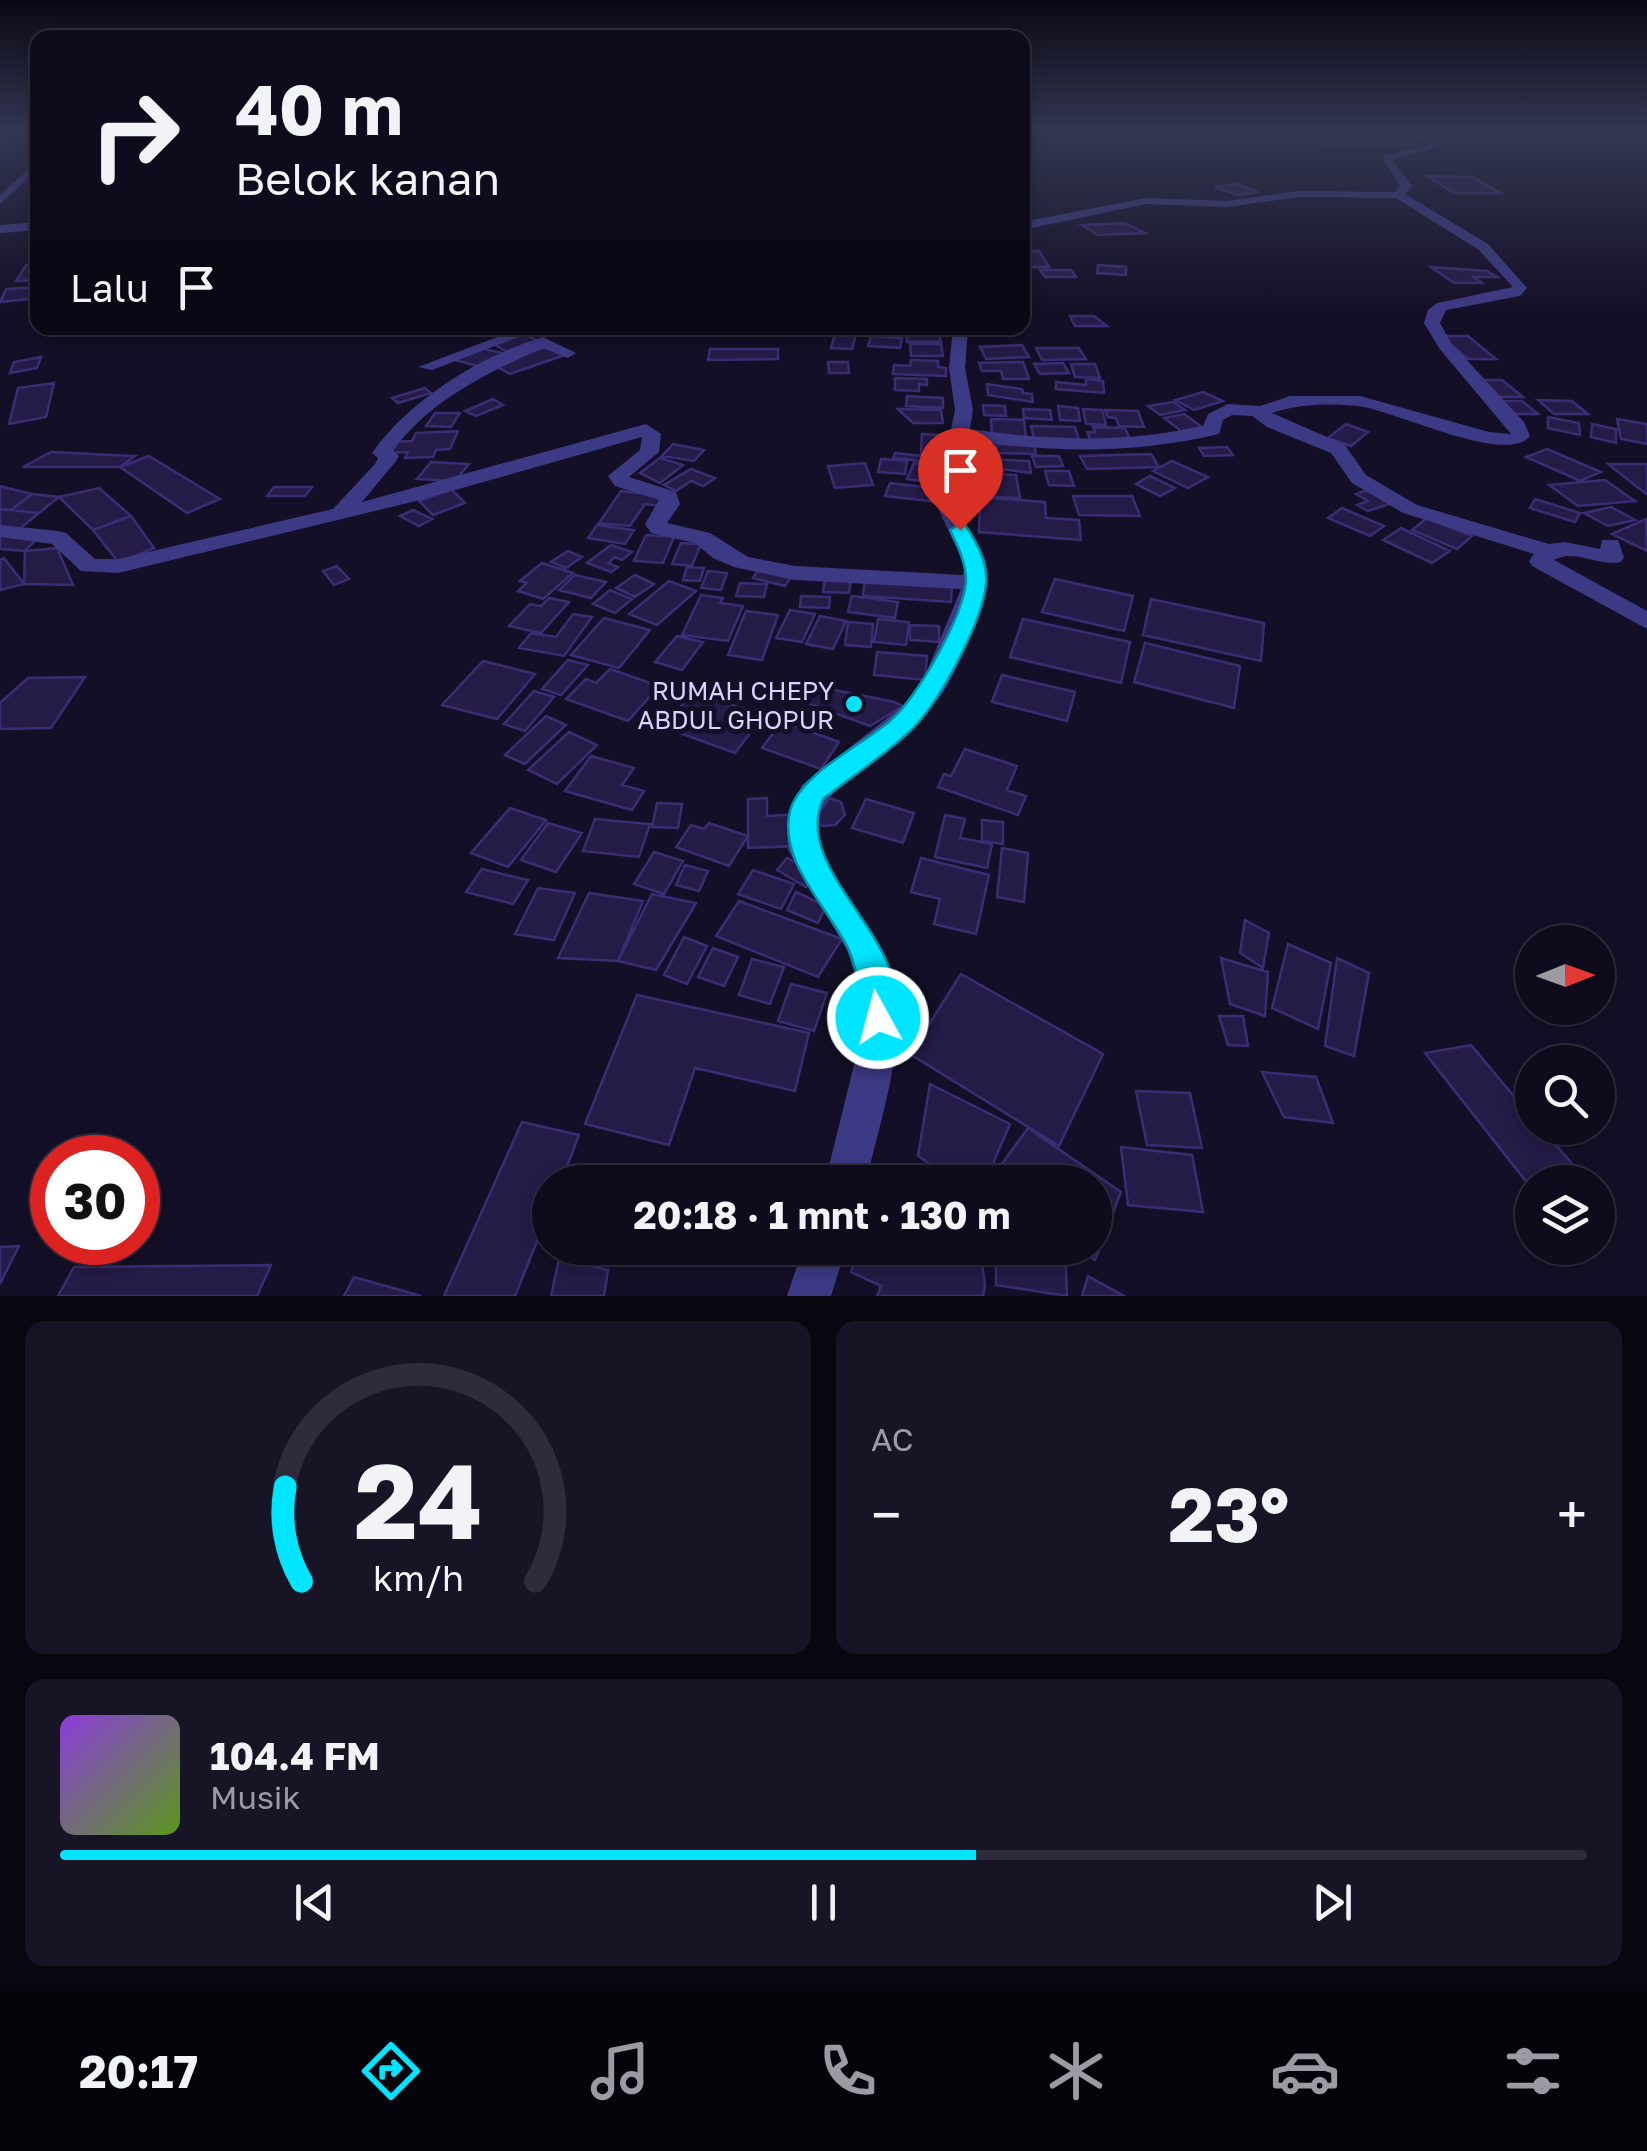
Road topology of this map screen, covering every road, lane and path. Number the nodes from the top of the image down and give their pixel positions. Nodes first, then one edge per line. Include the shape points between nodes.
1 (1401, 191) edge
2 (1398, 195) junction
3 (1030, 224) edge
4 (30, 227) edge
5 (0, 229) edge
6 (531, 335) edge
7 (533, 335) edge
8 (536, 335) edge
9 (958, 335) edge
10 (568, 353) dead end
11 (426, 367) dead end
12 (1256, 410) junction
13 (960, 433) junction
14 (340, 514) junction
15 (0, 531) edge
16 (1610, 545) dead end
17 (1548, 552) junction
18 (976, 583) junction
19 (1647, 621) edge
20 (850, 1165) edge
21 (820, 1265) edge
22 (810, 1296) edge

1 - 2 street
2 - 3 street via 1146,201
2 - 12 street via 1446,218 1514,275 1516,293 1442,306 1432,323 1520,436 1498,441 1360,401 1290,402
4 - 5 street
6 - 11 street
7 - 14 street via 391,436 382,453 389,456 387,464
8 - 10 street
9 - 13 street
12 - 13 street via 1228,409 1214,418 1212,430 1142,444
12 - 17 street via 1338,449 1359,479 1410,509
13 - 18 street via 946,504 971,552
14 - 15 street via 104,567 84,564 58,538
14 - 18 street via 646,430 652,434 649,452 618,476 669,496 659,528 702,538 732,558 795,573
16 - 17 street via 1613,557 1564,547
17 - 19 street via 1540,559 1545,566
18 - 20 street via 919,707 812,793 804,811 804,850 863,946 877,987 876,1053
21 - 22 street

